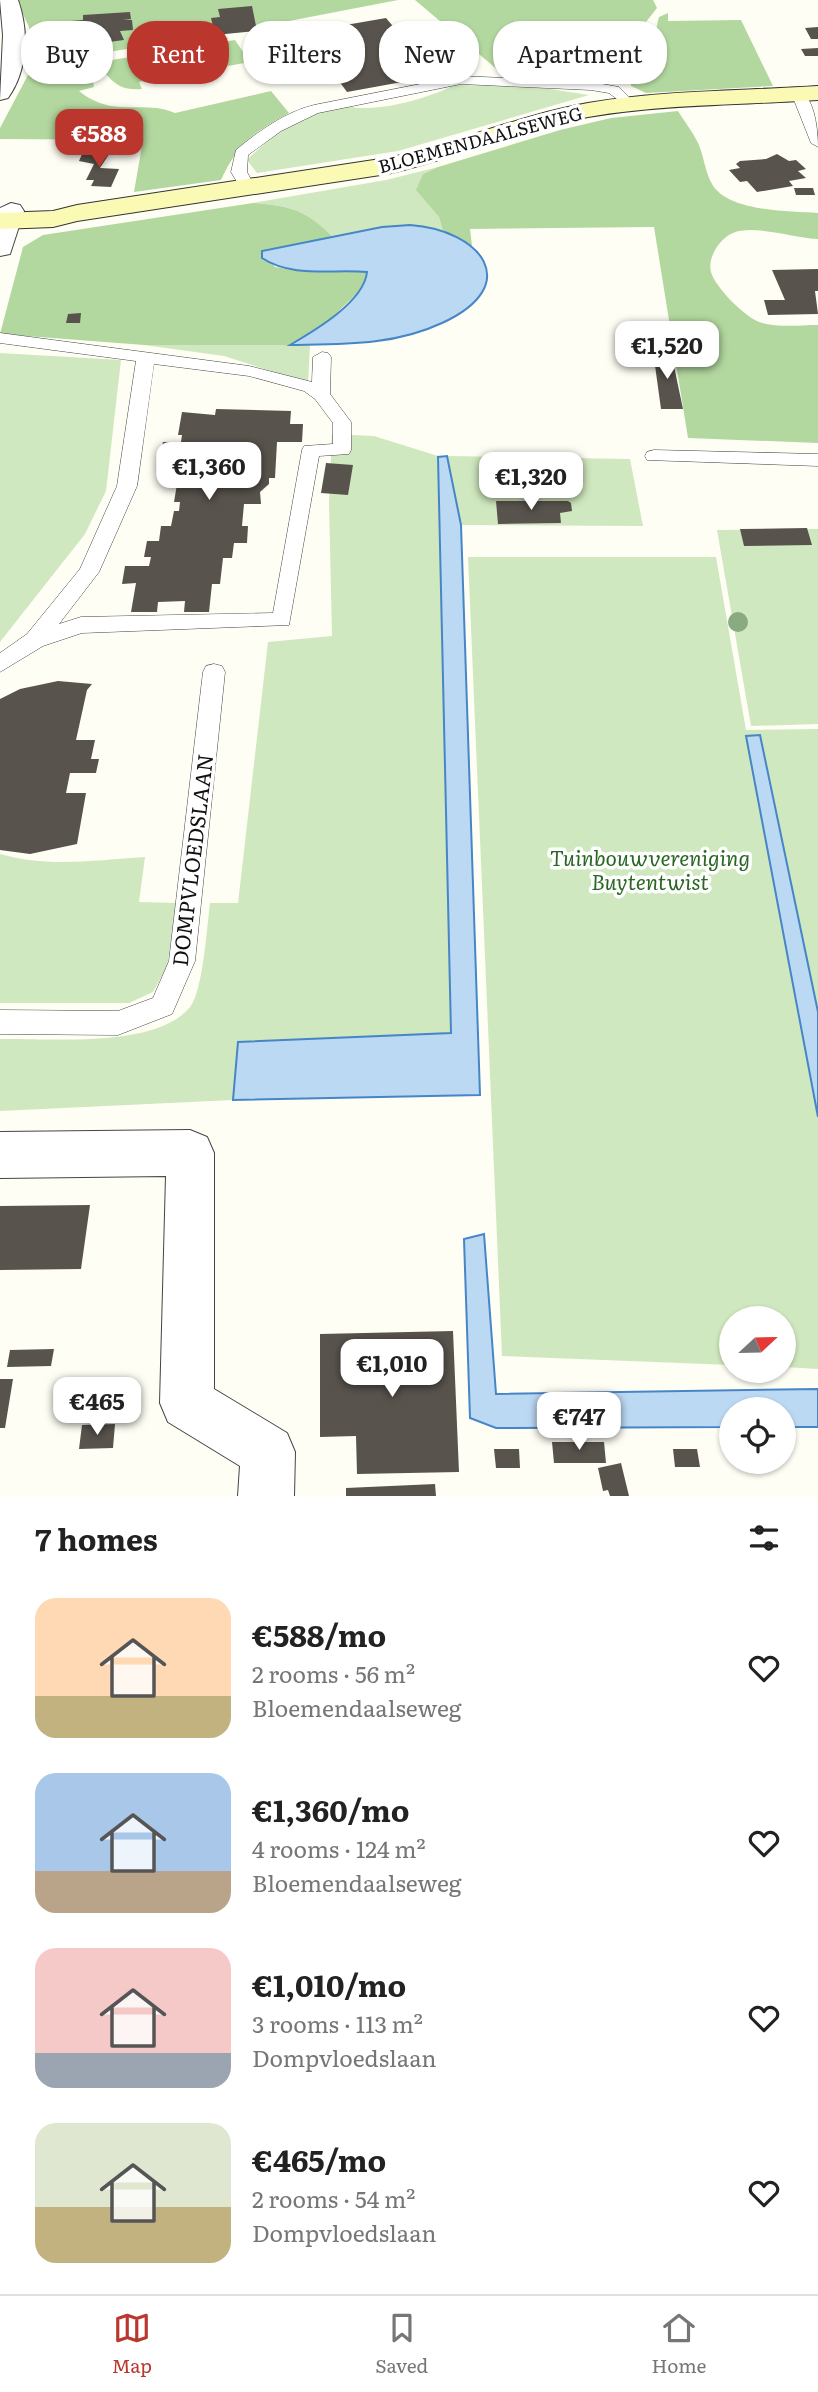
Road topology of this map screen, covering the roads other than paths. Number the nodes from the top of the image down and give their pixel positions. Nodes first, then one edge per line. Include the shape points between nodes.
1 (7, 0) edge
2 (8, 27) edge
3 (0, 93) edge
4 (809, 94) edge
5 (630, 105) junction
6 (818, 143) edge
7 (248, 189) junction
8 (5, 216) edge
9 (0, 248) edge
10 (0, 338) edge
11 (146, 356) junction
12 (322, 356) dead end
13 (321, 395) junction
14 (654, 456) dead end
15 (818, 460) edge
16 (35, 640) junction
17 (0, 664) edge
18 (214, 672) dead end
19 (0, 1022) edge
20 (0, 1155) edge
21 (266, 1496) edge

1 - 2 street
2 - 3 street via 11,69
4 - 5 street, BLOEMENDAALSEWEG
4 - 6 lane
5 - 7 street, BLOEMENDAALSEWEG via 537,121 398,163
5 - 7 lane, BLOEMENDAALSEWEG via 614,90 591,86 461,80 314,109 267,132 241,153 239,172
7 - 8 street, BLOEMENDAALSEWEG via 54,219
8 - 9 street
10 - 11 lane
11 - 13 lane via 249,371 310,387
11 - 16 lane via 127,486 89,572
12 - 13 lane
13 - 16 lane via 342,422 342,450 311,450 282,620 81,625
14 - 15 lane
16 - 17 lane
18 - 19 lane, DOMPVLOEDSLAAN via 182,961 163,1006 118,1023
20 - 21 street via 190,1153 187,1404 268,1452

